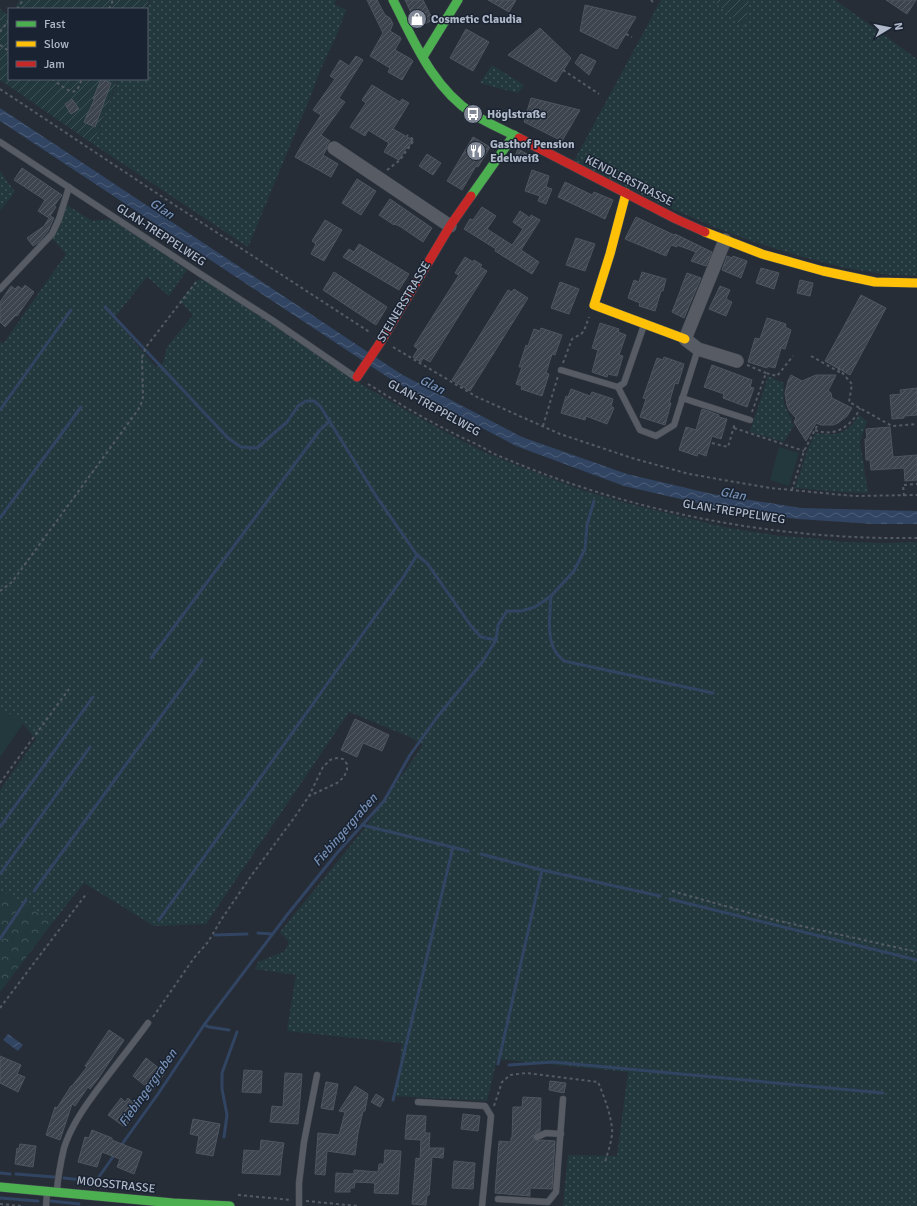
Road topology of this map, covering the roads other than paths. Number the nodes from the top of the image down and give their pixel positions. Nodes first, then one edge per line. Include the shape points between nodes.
1 (393, 0) edge
2 (458, 0) edge
3 (423, 57) junction
4 (514, 135) junction
5 (0, 142) edge
6 (334, 148) dead end
7 (69, 188) junction
8 (626, 193) junction
9 (450, 226) junction
10 (725, 240) junction
11 (917, 283) edge
12 (0, 289) edge
13 (644, 323) junction
14 (685, 338) junction
15 (698, 349) junction
16 (737, 361) road end
17 (561, 370) dead end
18 (358, 376) joint
19 (618, 387) junction
20 (682, 398) junction
21 (750, 420) road end
22 (148, 1023) road end
23 (317, 1075) dead end
24 (564, 1099) dead end
25 (418, 1102) dead end
26 (561, 1134) junction
27 (538, 1137) dead end
28 (0, 1186) edge
29 (47, 1191) junction
30 (57, 1192) junction
31 (498, 1199) dead end
32 (548, 1204) edge
33 (46, 1206) edge
34 (230, 1206) edge
35 (300, 1206) edge
36 (482, 1206) edge

1 - 3 street, KENDLERSTRASSE
2 - 3 street
3 - 4 street, KENDLERSTRASSE via 440,82 473,114
4 - 8 street, KENDLERSTRASSE
4 - 9 street, STEINERSTRASSE
5 - 7 lane, GLAN-TREPPELWEG
6 - 9 street
7 - 12 lane via 52,234
7 - 18 lane, GLAN-TREPPELWEG
8 - 10 street, KENDLERSTRASSE
8 - 13 street via 594,305
9 - 18 street, STEINERSTRASSE
10 - 11 street, KENDLERSTRASSE via 823,271 875,282
10 - 14 street
13 - 14 street
13 - 19 lane via 624,383
14 - 15 street
15 - 16 street
15 - 20 lane
17 - 19 lane
19 - 20 lane via 640,430 656,436 674,424
20 - 21 lane
22 - 30 lane via 80,1114 65,1147
23 - 35 lane via 304,1142 299,1183
24 - 26 lane
25 - 36 lane via 485,1106 490,1116
26 - 27 lane via 546,1133
26 - 32 lane via 556,1192
28 - 29 street, MOOSSTRASSE
29 - 30 street, MOOSSTRASSE
29 - 33 lane
30 - 34 street, MOOSSTRASSE
31 - 32 lane

